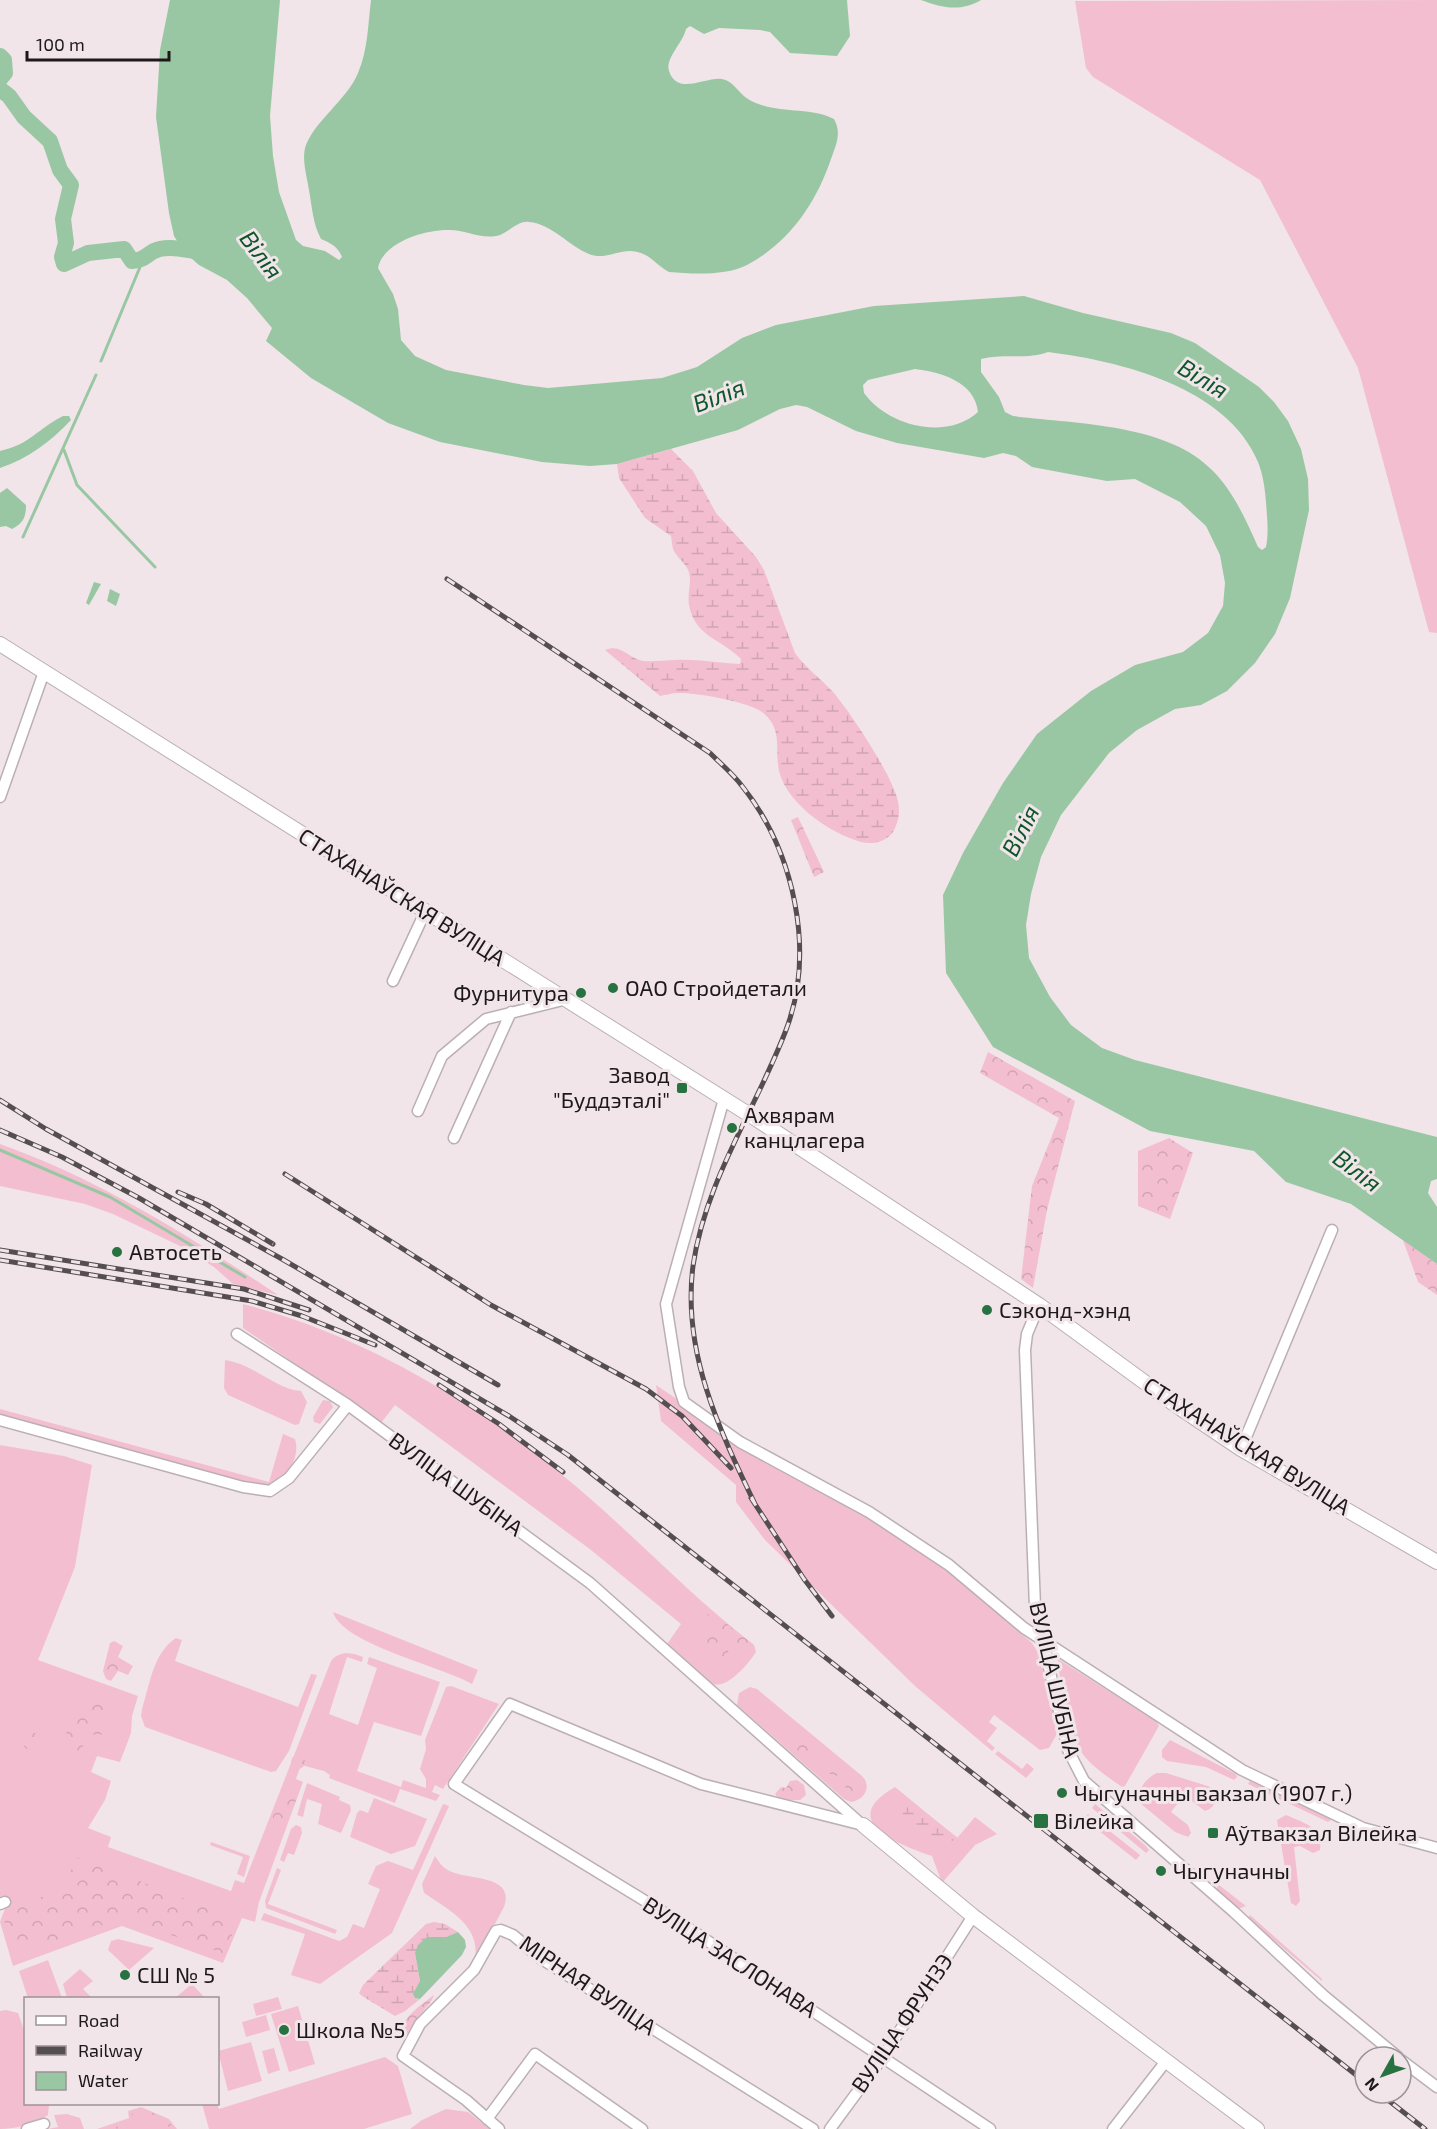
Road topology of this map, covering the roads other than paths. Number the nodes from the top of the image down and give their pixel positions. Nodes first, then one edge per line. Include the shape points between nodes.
1 (0, 644) edge
2 (44, 672) junction
3 (0, 797) edge
4 (426, 910) junction
5 (393, 981) dead end
6 (567, 999) junction
7 (511, 1012) junction
8 (724, 1099) junction
9 (418, 1111) dead end
10 (454, 1138) dead end
11 (1332, 1230) dead end
12 (1039, 1305) junction
13 (237, 1334) dead end
14 (348, 1405) junction
15 (0, 1420) edge
16 (1241, 1449) junction
17 (1437, 1562) edge
18 (1041, 1638) junction
19 (510, 1704) joint
20 (863, 1825) junction
21 (1437, 1848) edge
22 (973, 1916) junction
23 (1383, 2045) edge
24 (882, 2057) junction
25 (1167, 2060) junction
26 (1413, 2069) edge
27 (1437, 2087) edge
28 (487, 2119) junction
29 (44, 2124) dead end
30 (27, 2129) edge
31 (499, 2129) edge
32 (642, 2129) edge
33 (813, 2129) edge
34 (830, 2129) edge
35 (990, 2129) edge
36 (1113, 2129) edge
37 (1257, 2129) edge

1 - 2 street, СТАХАНАЎСКАЯ ВУЛІЦА
2 - 3 street
2 - 4 street, СТАХАНАЎСКАЯ ВУЛІЦА
4 - 5 street
4 - 6 street, СТАХАНАЎСКАЯ ВУЛІЦА
6 - 7 street
6 - 8 street, СТАХАНАЎСКАЯ ВУЛІЦА
7 - 9 street via 486,1019 442,1056
7 - 10 street
8 - 12 street, СТАХАНАЎСКАЯ ВУЛІЦА
8 - 18 street via 666,1304 681,1398 740,1442 869,1512 949,1565
11 - 16 street
12 - 16 street, СТАХАНАЎСКАЯ ВУЛІЦА
12 - 18 street, ВУЛІЦА ШУБІНА via 1025,1350 1035,1607
13 - 14 street, ВУЛІЦА ШУБІНА
14 - 15 street via 289,1478 270,1491
14 - 20 street, ВУЛІЦА ШУБІНА via 590,1583
16 - 17 street, СТАХАНАЎСКАЯ ВУЛІЦА
18 - 21 street via 1242,1770 1357,1825
18 - 23 street, ВУЛІЦА ШУБІНА via 1068,1750 1084,1780
19 - 20 street, ВУЛІЦА ШУБІНА via 701,1784
19 - 24 street, ВУЛІЦА ЗАСЛОНАВА via 454,1784 673,1918
20 - 22 street, ВУЛІЦА ШУБІНА
22 - 24 street, ВУЛІЦА ФРУНЗЭ
22 - 25 street, ВУЛІЦА ШУБІНА
24 - 34 street, ВУЛІЦА ФРУНЗЭ
24 - 35 street, ВУЛІЦА ЗАСЛОНАВА
25 - 36 street
25 - 37 street, ВУЛІЦА ШУБІНА
26 - 27 street, ВУЛІЦА ШУБІНА
28 - 31 street
28 - 32 street via 535,2054
28 - 33 street, МІРНАЯ ВУЛІЦА via 403,2056 420,2024 474,1970 496,1931 501,1930
29 - 30 street

